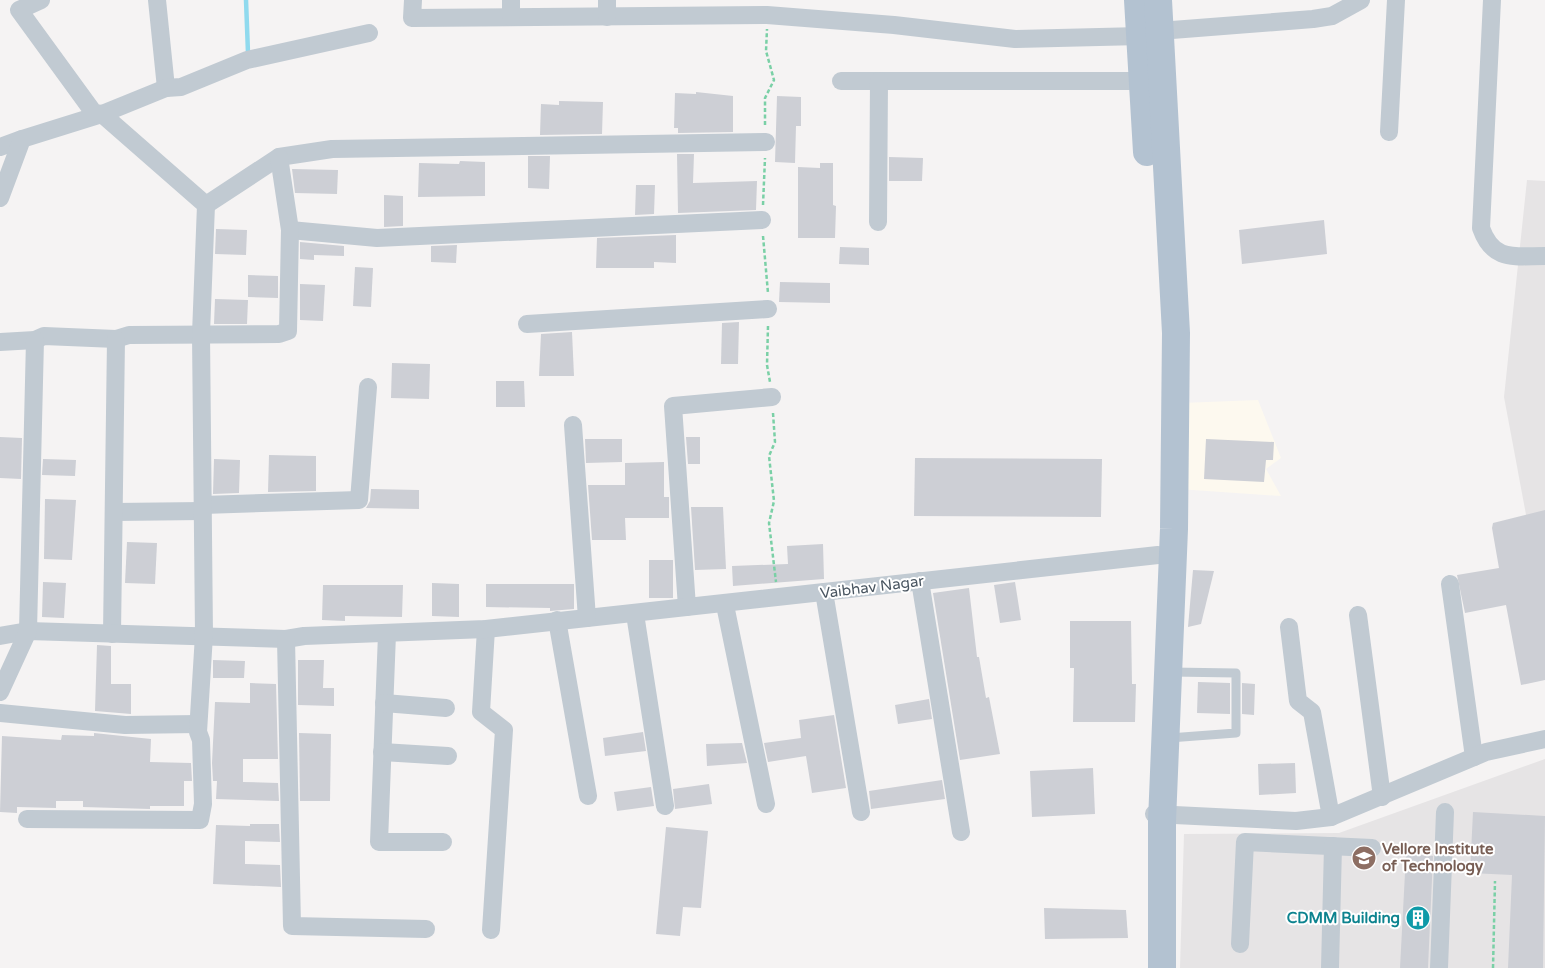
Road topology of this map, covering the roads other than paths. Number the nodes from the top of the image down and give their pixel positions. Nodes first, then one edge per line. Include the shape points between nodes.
1 (41, 0) edge
2 (157, 0) edge
3 (412, 0) edge
4 (1138, 0) edge
5 (1158, 0) edge
6 (1361, 0) edge
7 (1396, 0) edge
8 (1492, 0) edge
9 (15, 5) edge
10 (607, 8) edge
11 (710, 8) edge
12 (511, 9) edge
13 (369, 33) dead end
14 (1150, 34) junction
15 (841, 81) dead end
16 (879, 81) junction
17 (1143, 81) junction
18 (166, 88) junction
19 (102, 114) junction
20 (1389, 132) dead end
21 (22, 139) junction
22 (766, 142) dead end
23 (0, 147) edge
24 (279, 157) junction
25 (0, 198) edge
26 (206, 204) junction
27 (762, 220) dead end
28 (878, 222) dead end
29 (290, 230) junction
30 (1545, 256) edge
31 (768, 309) dead end
32 (528, 324) dead end
33 (201, 334) junction
34 (116, 339) junction
35 (35, 340) junction
36 (0, 342) edge
37 (368, 387) dead end
38 (772, 396) dead end
39 (573, 425) dead end
40 (203, 508) junction
41 (114, 512) junction
42 (1158, 555) junction
43 (920, 581) junction
44 (1450, 584) dead end
45 (824, 592) junction
46 (724, 605) junction
47 (687, 607) junction
48 (635, 614) junction
49 (1358, 615) dead end
50 (587, 618) junction
51 (557, 620) junction
52 (1289, 627) dead end
53 (486, 629) junction
54 (28, 631) junction
55 (112, 634) junction
56 (387, 634) junction
57 (204, 635) junction
58 (0, 636) edge
59 (286, 639) junction
60 (1168, 672) junction
61 (0, 692) edge
62 (384, 703) junction
63 (446, 708) dead end
64 (0, 713) edge
65 (198, 724) junction
66 (1166, 738) junction
67 (1545, 739) edge
68 (382, 752) junction
69 (448, 756) dead end
70 (1474, 757) junction
71 (588, 796) dead end
72 (1382, 797) junction
73 (766, 804) dead end
74 (665, 806) dead end
75 (861, 812) dead end
76 (1445, 812) dead end
77 (1156, 814) junction
78 (1331, 817) junction
79 (27, 819) dead end
80 (961, 832) dead end
81 (443, 842) dead end
82 (1333, 846) junction
83 (1372, 848) dead end
84 (426, 929) dead end
85 (491, 930) dead end
86 (1240, 944) dead end
87 (1148, 968) edge
88 (1162, 968) edge
89 (1330, 968) edge
90 (1439, 968) edge

1 - 9 street
2 - 18 street
3 - 12 street via 412,18
4 - 14 main road
5 - 14 main road
6 - 14 street via 1332,16
7 - 20 street
8 - 30 street via 1481,228 1486,242 1495,251 1510,256
9 - 19 street via 94,113
10 - 11 street
10 - 12 street
11 - 14 street via 1015,39
13 - 18 street via 247,60 180,87
14 - 17 main road
14 - 60 main road via 1176,333 1174,530
15 - 16 street
16 - 17 street
16 - 28 street
17 - 42 main road via 1157,334
18 - 19 street
19 - 21 street
19 - 26 street
21 - 23 street
21 - 25 street
22 - 24 street via 332,149
24 - 26 street
24 - 29 street
26 - 33 street
27 - 29 street via 377,238
29 - 33 street via 288,331 279,334
31 - 32 street
33 - 34 street
33 - 40 street
34 - 35 street via 44,336
34 - 41 street
35 - 36 street
35 - 54 street
37 - 40 street via 359,500
38 - 47 street via 673,406
39 - 50 street
40 - 41 street
40 - 57 street
41 - 55 street
42 - 43 street, Vaibhav Nagar
42 - 77 main road
43 - 45 street, Vaibhav Nagar
43 - 80 street
44 - 70 street
45 - 46 street, Vaibhav Nagar
45 - 75 street
46 - 47 street, Vaibhav Nagar
46 - 73 street
47 - 48 street, Vaibhav Nagar
48 - 50 street, Vaibhav Nagar
48 - 74 street
49 - 72 street
50 - 51 street, Vaibhav Nagar
51 - 53 street, Vaibhav Nagar
51 - 71 street
52 - 78 street via 1298,701 1312,712
53 - 56 street, Vaibhav Nagar
53 - 85 street via 481,712 504,730
54 - 55 street, Vaibhav Nagar
54 - 58 street, Vaibhav Nagar
54 - 61 street
55 - 57 street, Vaibhav Nagar
56 - 59 street, Vaibhav Nagar
56 - 62 street
57 - 59 street, Vaibhav Nagar
57 - 65 street
59 - 84 street via 292,926
60 - 66 main road
60 - 66 lane via 1236,673 1236,733
62 - 63 street
62 - 68 street
64 - 65 street via 125,725
65 - 79 street via 203,804 200,820
66 - 77 main road
67 - 70 street
68 - 69 street
68 - 81 street via 379,842
70 - 72 street
72 - 78 street
76 - 90 street
77 - 78 street via 1296,821
77 - 87 main road via 1146,892
77 - 88 main road
82 - 83 street
82 - 86 street via 1245,842
82 - 89 street

